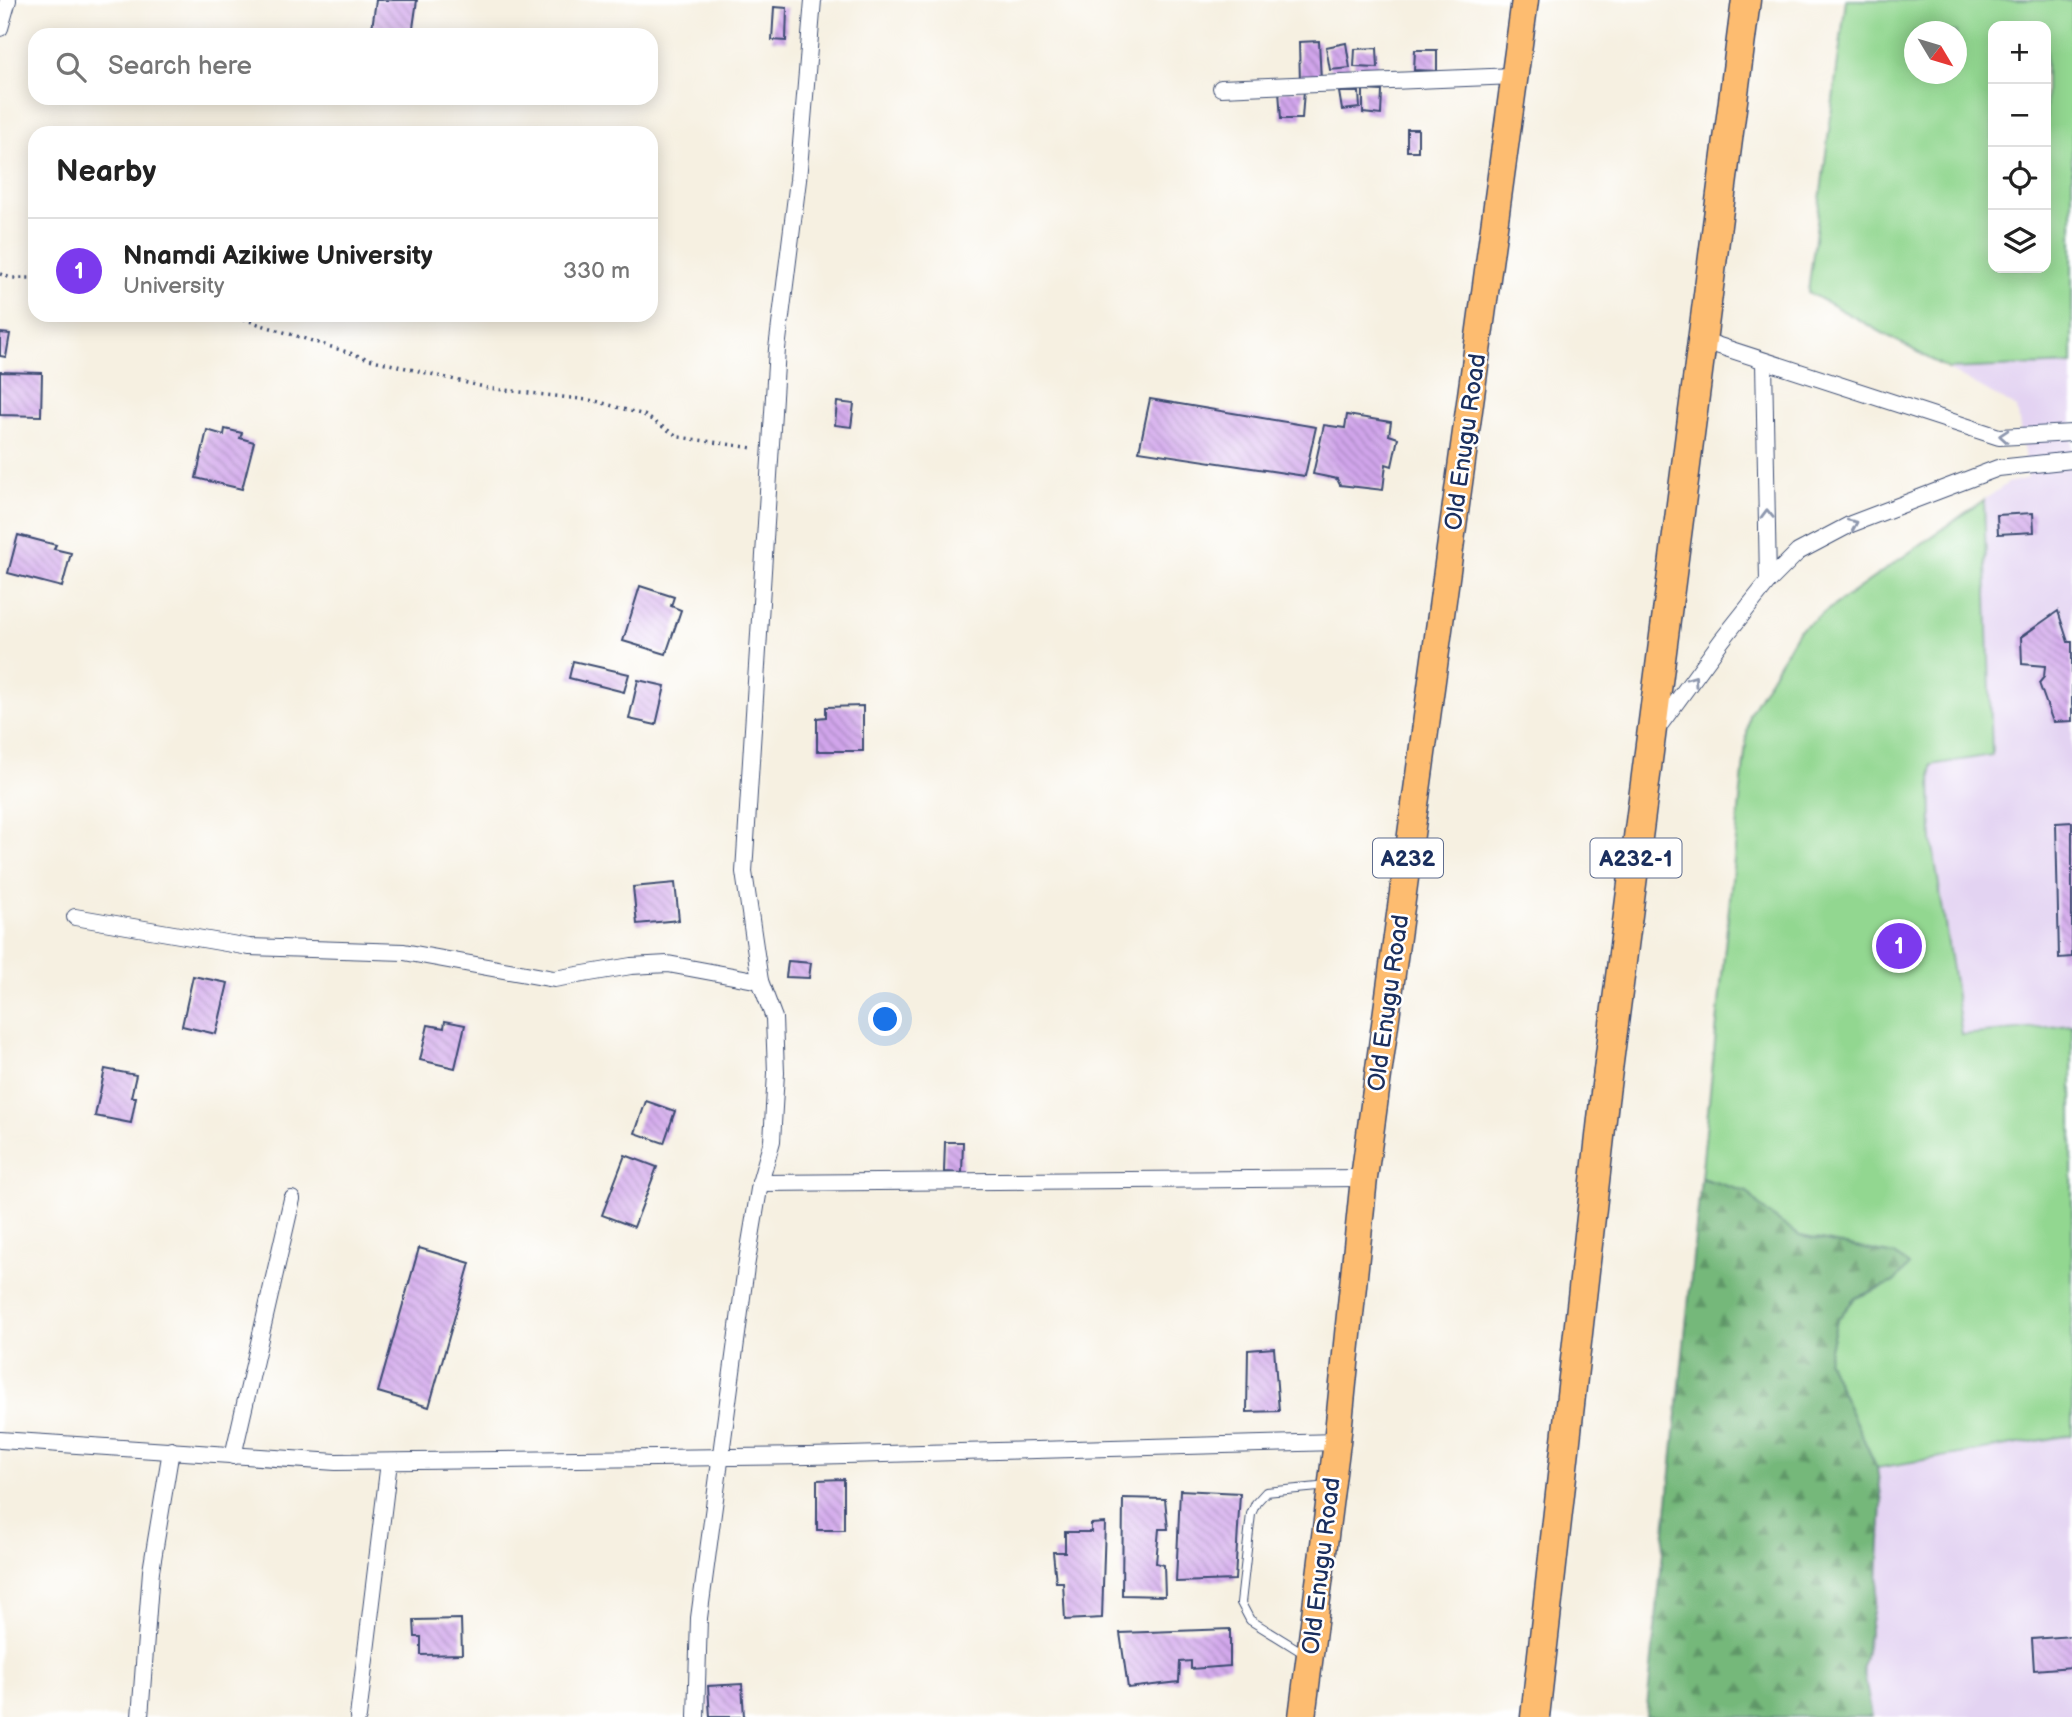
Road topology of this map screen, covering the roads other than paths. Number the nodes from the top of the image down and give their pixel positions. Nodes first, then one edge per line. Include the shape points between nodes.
1 (9, 0) edge
2 (813, 0) edge
3 (1525, 0) edge
4 (1746, 0) edge
5 (0, 28) edge
6 (1515, 76) junction
7 (1221, 88) dead end
8 (1704, 341) junction
9 (1764, 361) junction
10 (2072, 433) edge
11 (2072, 460) edge
12 (1768, 582) junction
13 (1653, 735) junction
14 (75, 917) dead end
15 (760, 981) junction
16 (1364, 1178) junction
17 (760, 1183) junction
18 (292, 1199) dead end
19 (0, 1440) edge
20 (1337, 1441) junction
21 (171, 1450) junction
22 (723, 1455) junction
23 (233, 1456) junction
24 (389, 1462) junction
25 (1332, 1486) junction
26 (1310, 1657) junction
27 (139, 1717) edge
28 (358, 1717) edge
29 (696, 1717) edge
30 (1302, 1717) edge
31 (1535, 1717) edge

1 - 5 street
2 - 15 street via 798,180 777,349 744,872
3 - 6 main road, Old Enugu Road / A232
4 - 8 highway, A232-1
6 - 7 street
6 - 16 main road, Old Enugu Road / A232
8 - 9 street
8 - 13 highway, A232-1
10 -> 9 street via 1999,437
12 -> 9 street
12 -> 11 street via 1798,552 1851,524 1998,468
13 -> 12 street
13 - 31 highway, A232-1 via 1604,1101
14 - 15 street via 249,947 404,952 554,979 668,964
15 - 17 street via 774,1018 776,1073 772,1141
16 - 17 street
16 - 20 main road, Old Enugu Road / A232
17 - 22 street
18 - 23 street
19 - 21 street
20 - 22 street
20 - 25 main road, Old Enugu Road / A232
21 - 23 street
21 - 27 street via 151,1571
22 - 24 street
22 - 29 street via 699,1618
23 - 24 street
24 - 28 street
25 - 26 main road, Old Enugu Road / A232
25 - 26 lane via 1266,1492 1251,1514 1241,1603 1244,1613
26 - 30 main road, Old Enugu Road / A232

